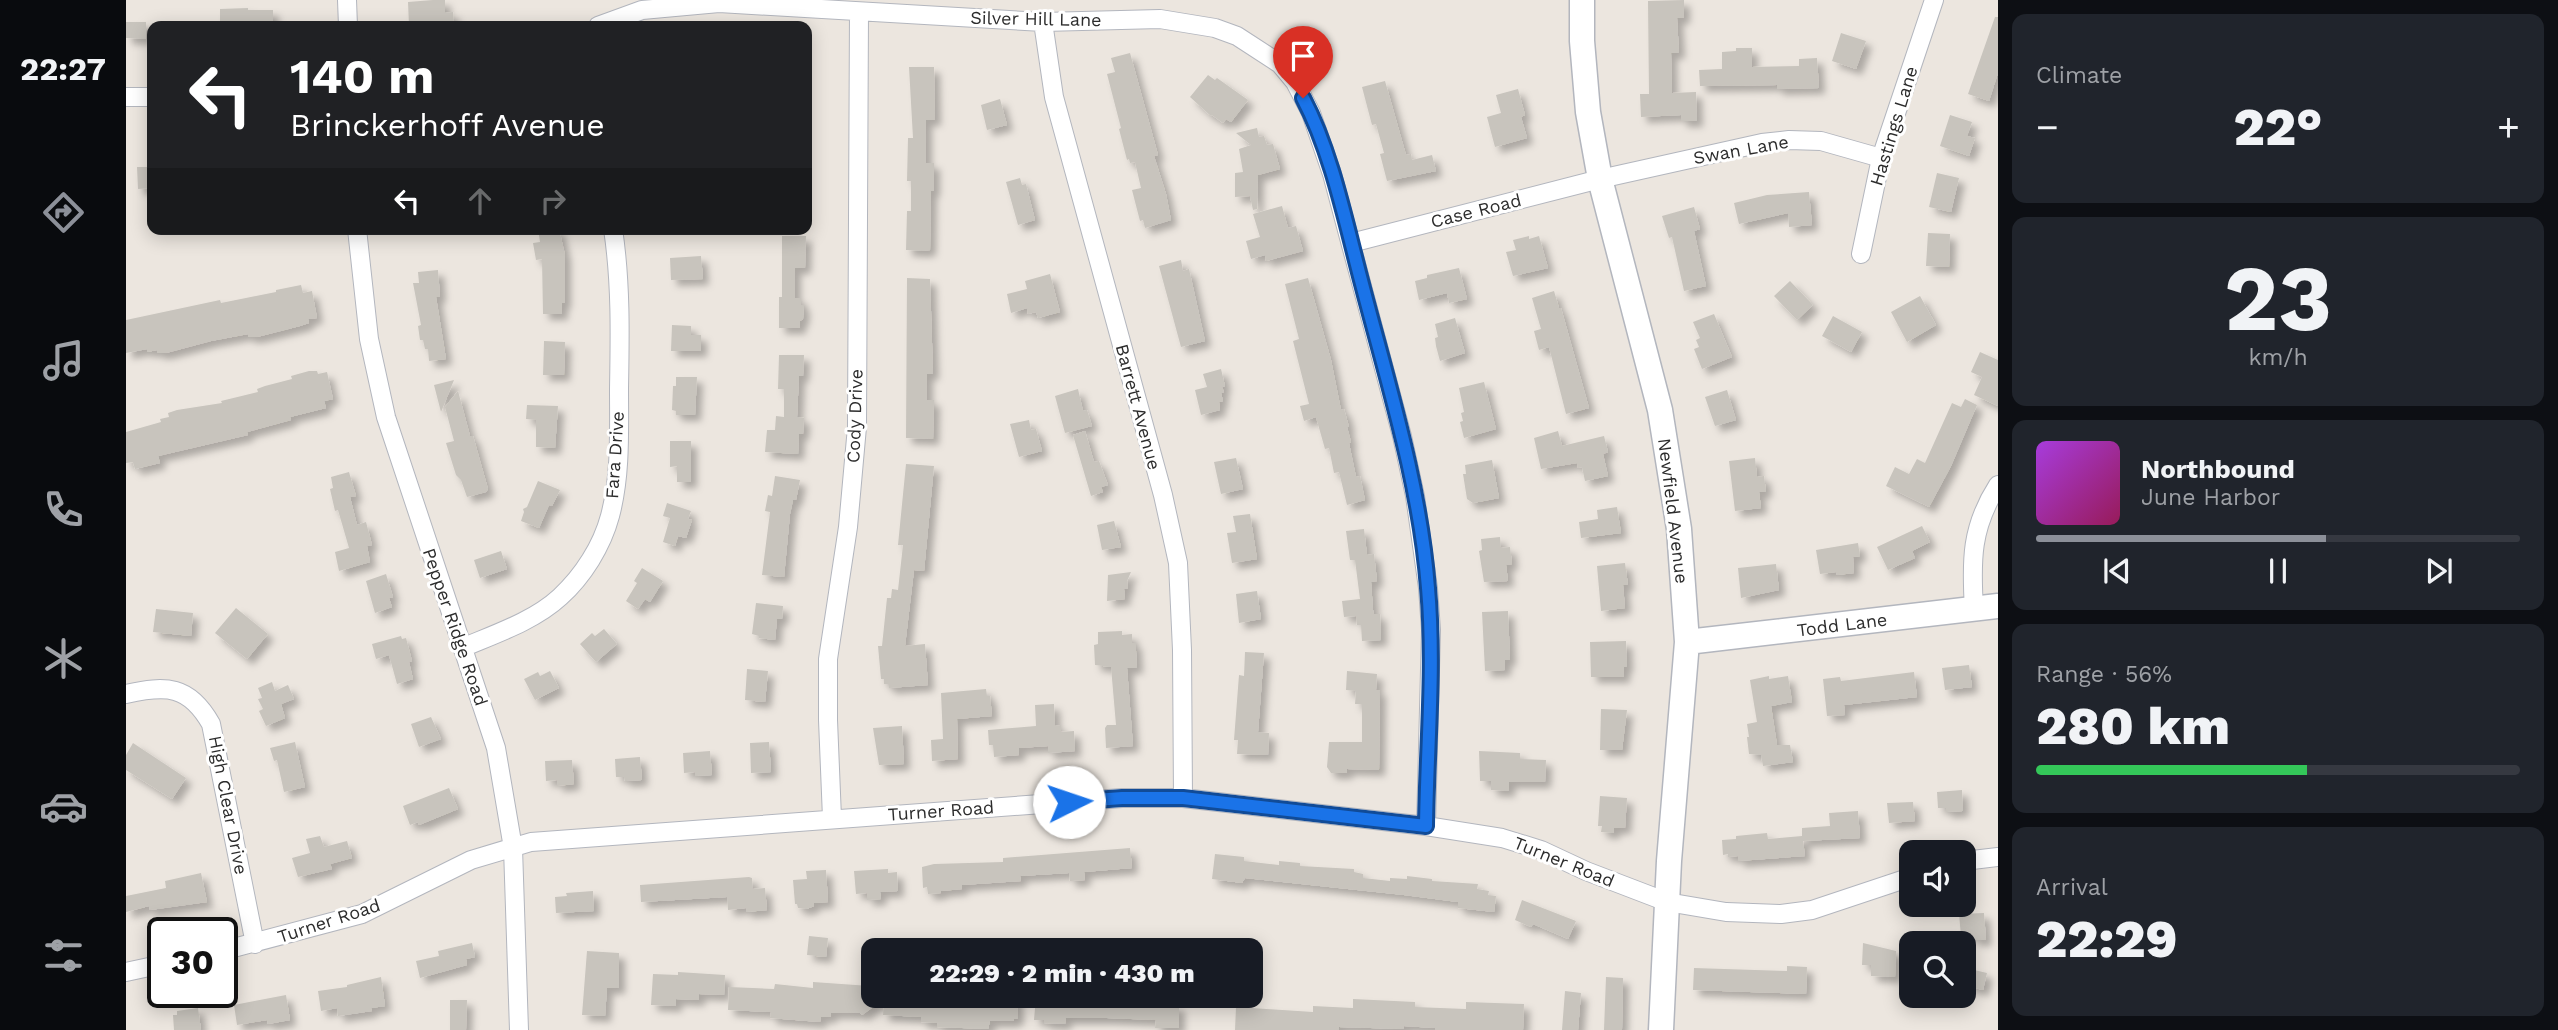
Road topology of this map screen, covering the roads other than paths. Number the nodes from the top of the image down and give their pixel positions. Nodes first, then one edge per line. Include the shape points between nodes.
1 (347, 0) edge
2 (1582, 0) edge
3 (1934, 0) edge
4 (859, 12) junction
5 (348, 21) edge
6 (612, 21) edge
7 (1043, 22) junction
8 (126, 97) edge
9 (147, 97) edge
10 (1881, 158) junction
11 (1600, 179) junction
12 (358, 235) edge
13 (615, 235) edge
14 (1351, 243) junction
15 (1861, 254) dead end
16 (1998, 485) edge
17 (1986, 608) edge
18 (1687, 642) junction
19 (462, 648) junction
20 (126, 694) edge
21 (1183, 798) junction
22 (832, 818) junction
23 (1426, 826) junction
24 (513, 848) junction
25 (1998, 857) edge
26 (1976, 860) edge
27 (1899, 881) edge
28 (1667, 902) junction
29 (255, 944) junction
30 (238, 948) edge
31 (147, 967) edge
32 (126, 972) edge
33 (519, 1030) edge
34 (1661, 1030) edge

1 - 5 street
2 - 11 main road, Newfield Avenue via 1588,112
3 - 10 street, Hastings Lane
4 - 6 street, Silver Hill Lane via 719,3 642,10
4 - 7 street, Silver Hill Lane
4 - 22 street, Cody Drive via 857,427 828,659
7 - 14 street, Silver Hill Lane via 1160,19 1215,28 1261,50 1295,82 1311,113
7 - 21 street, Barrett Avenue via 1054,97 1178,563
8 - 9 street
10 - 11 street, Swan Lane via 1821,141 1789,140
10 - 15 street, Hastings Lane
11 - 14 street, Case Road
11 - 18 main road, Newfield Avenue via 1660,410 1679,529
12 - 19 street, Pepper Ridge Road via 369,339 386,417
13 - 19 street, Fara Drive via 620,298 619,414 615,485 601,541 562,595 539,612
14 - 23 street, Silver Hill Lane via 1402,436 1423,542 1431,630
16 - 17 street via 1976,529 1972,554
17 - 18 main road, Todd Lane
18 - 28 main road, Newfield Avenue
19 - 24 street, Pepper Ridge Road via 496,748
20 - 29 street, High Clear Drive via 153,688 176,691 197,704 211,724
21 - 22 street, Turner Road
21 - 23 street, Turner Road
22 - 24 street, Turner Road via 531,842
23 - 28 street, Turner Road via 1502,838 1541,850
24 - 29 street, Turner Road via 471,860 362,914
24 - 33 street, Pepper Ridge Road
25 - 26 street
27 - 28 street, Turner Road via 1797,912 1727,912
28 - 34 main road, Newfield Avenue
29 - 30 street, Turner Road
31 - 32 street

